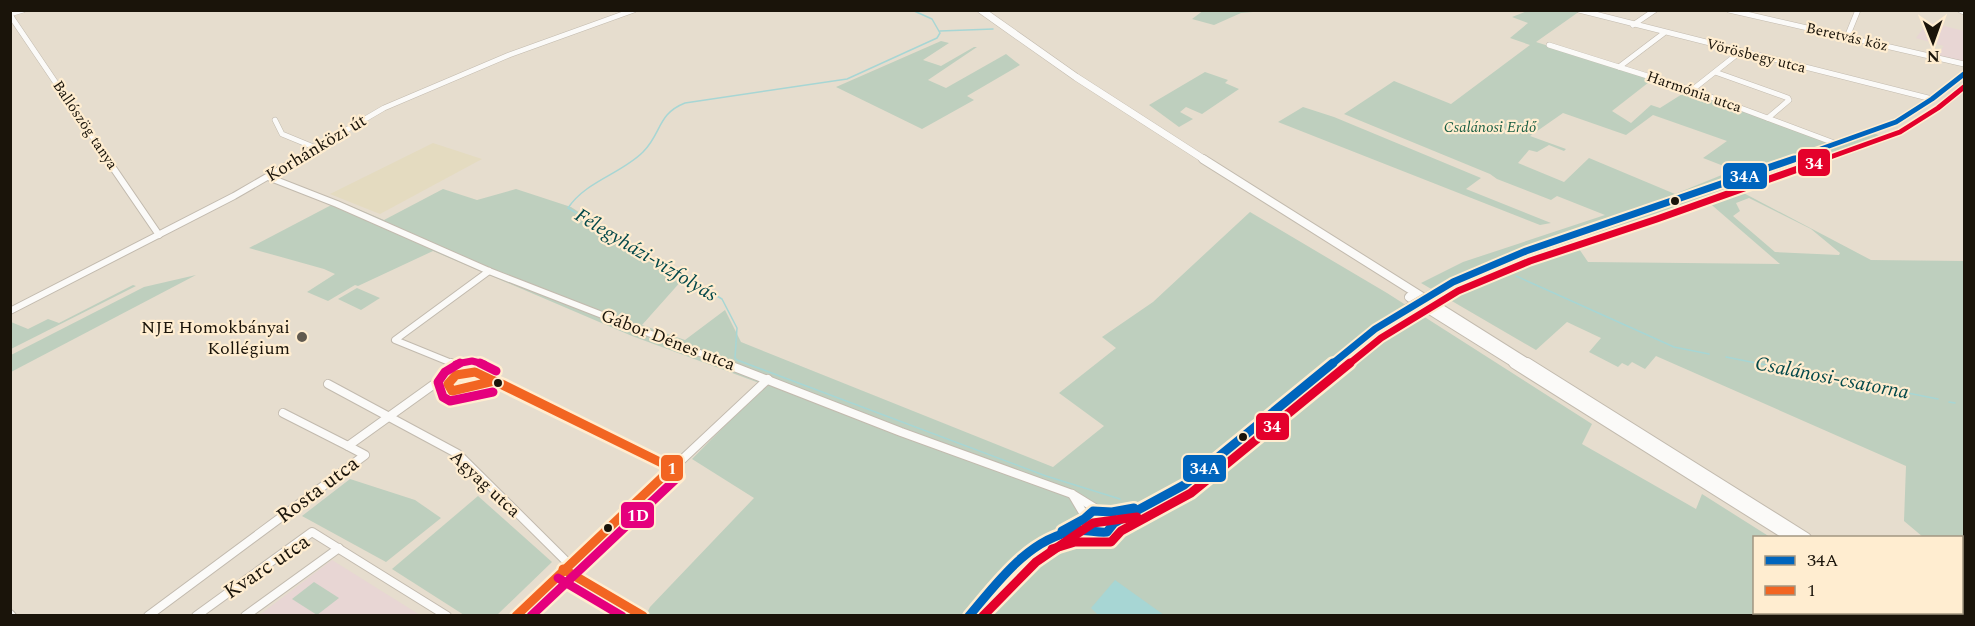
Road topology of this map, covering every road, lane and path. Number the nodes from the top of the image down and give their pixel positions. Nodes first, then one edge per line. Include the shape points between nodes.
1 (23, 10) edge
2 (634, 10) edge
3 (974, 10) edge
4 (981, 10) edge
5 (1579, 10) edge
6 (1655, 10) edge
7 (1729, 10) edge
8 (1858, 10) edge
9 (1960, 10) edge
10 (1965, 12) edge
11 (10, 14) edge
12 (1632, 25) junction
13 (1664, 33) junction
14 (1847, 37) junction
15 (1549, 45) dead end
16 (1740, 52) junction
17 (1965, 64) edge
18 (1619, 67) junction
19 (1715, 72) junction
20 (1965, 74) edge
21 (1692, 90) junction
22 (1932, 99) junction
23 (1768, 118) junction
24 (275, 120) dead end
25 (1837, 144) junction
26 (316, 148) junction
27 (268, 177) junction
28 (159, 235) junction
29 (489, 271) junction
30 (10, 311) edge
31 (458, 367) junction
32 (768, 379) junction
33 (328, 384) dead end
34 (283, 412) dead end
35 (391, 416) junction
36 (348, 447) junction
37 (672, 468) junction
38 (1719, 482) junction
39 (1072, 494) junction
40 (1143, 506) junction
41 (1101, 511) junction
42 (1085, 518) junction
43 (1114, 523) junction
44 (1089, 530) junction
45 (1790, 536) edge
46 (1804, 536) edge
47 (1814, 536) edge
48 (1049, 539) junction
49 (339, 548) junction
50 (566, 566) junction
51 (148, 615) edge
52 (196, 615) edge
53 (245, 615) edge
54 (447, 615) edge
55 (515, 615) edge
56 (644, 615) edge
57 (969, 615) edge

1 - 11 street
2 - 26 street, Korhánközi út via 508,55 400,101
3 - 45 highway via 1251,196
4 - 38 highway via 1076,77 1267,200
5 - 12 street, Vörösbegy utca
6 - 12 street
7 - 14 street, Beretvás köz
8 - 14 street
9 - 10 street
11 - 28 street, Ballószög tanya
12 - 13 street, Vörösbegy utca
13 - 16 street, Vörösbegy utca
13 - 18 street
14 - 17 street, Beretvás köz
15 - 18 street, Harmónia utca
16 - 19 street
16 - 22 street, Vörösbegy utca
18 - 21 street, Harmónia utca
19 - 21 street
19 - 23 street via 1788,98
20 - 22 street
21 - 23 street, Harmónia utca
22 - 25 street via 1896,122
23 - 25 street, Harmónia utca
24 - 26 street via 282,134
25 - 40 street, bridge via 1509,257 1432,293 1343,353 1184,485
26 - 27 street, Korhánközi út
27 - 28 street, Korhánközi út
27 - 29 street, Gábor Dénes utca
28 - 30 street, Korhánközi út
29 - 31 street via 395,340
29 - 32 street, Gábor Dénes utca
31 - 35 street, Rosta utca
31 - 37 street via 504,384
32 - 37 street
32 - 39 street, Gábor Dénes utca
33 - 35 street, Agyag utca
34 - 36 street
35 - 36 street, Rosta utca
35 - 50 street, Agyag utca via 458,454
36 - 51 street, Rosta utca via 365,455
37 - 50 street
38 - 46 highway
38 - 47 highway
39 - 41 street, Gábor Dénes utca
39 - 42 street
40 - 41 street
40 - 43 street
41 - 42 street
41 - 43 street via 1112,516
42 - 44 street
42 - 48 street
43 - 44 street via 1105,533
44 - 48 street
48 - 57 street via 1013,568
49 - 52 street, Kvarc utca via 312,532
49 - 53 street, Kvarc utca
49 - 54 street, Kvarc utca
50 - 55 street
50 - 56 street, Agyag utca

